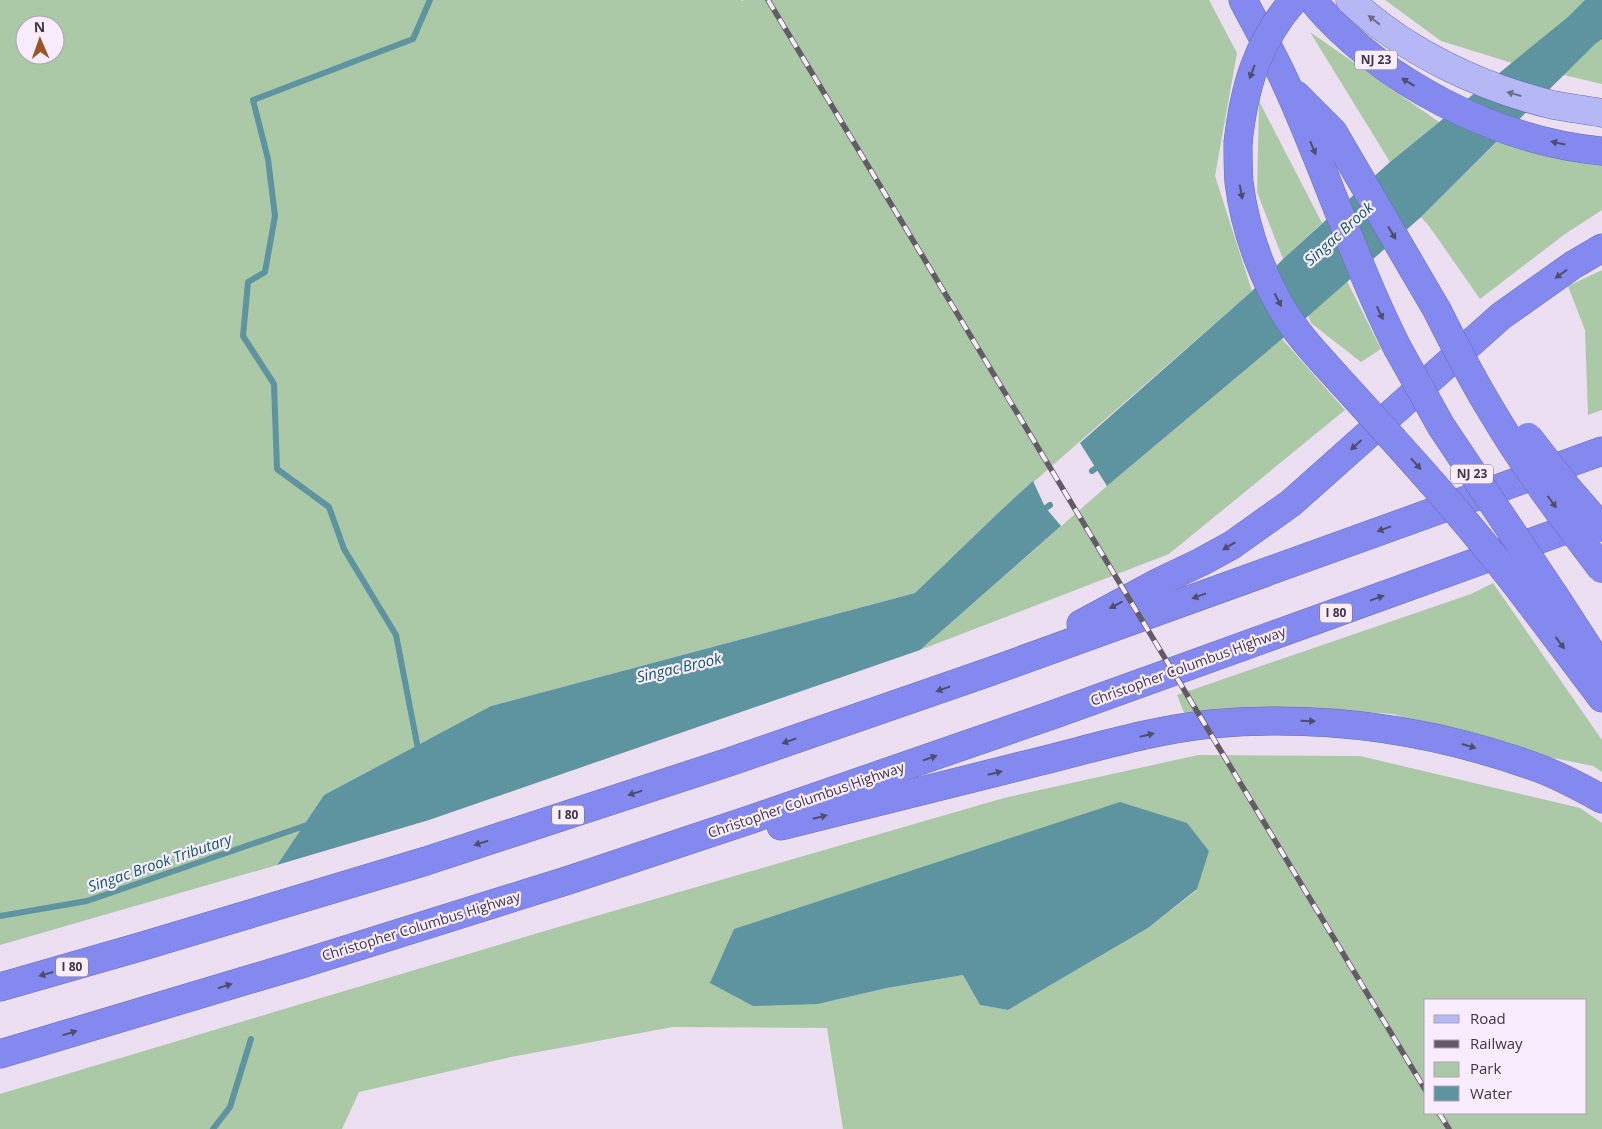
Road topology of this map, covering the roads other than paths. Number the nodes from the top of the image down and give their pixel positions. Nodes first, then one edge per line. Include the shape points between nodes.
1 (1243, 0) edge
2 (1294, 0) edge
3 (1312, 0) edge
4 (1350, 0) edge
5 (1288, 87) junction
6 (1602, 113) edge
7 (1602, 151) edge
8 (1602, 248) edge
9 (1437, 310) junction
10 (1602, 451) edge
11 (1602, 517) edge
12 (1602, 528) edge
13 (1602, 569) edge
14 (1543, 599) junction
15 (1602, 669) edge
16 (989, 672) junction
17 (1602, 698) edge
18 (1602, 799) edge
19 (569, 880) junction
20 (0, 987) edge
21 (0, 1054) edge

1 - 5 highway, NJ 23
2 -> 14 highway, bridge via 1265,42 1250,75 1242,109 1238,143 1239,181 1245,215 1261,267 1283,310 1324,363 1501,563
7 -> 3 highway, NJ 23 via 1514,132 1450,106 1368,54
6 -> 4 main road via 1554,105 1504,91 1476,79 1419,51
5 -> 9 highway via 1333,132
5 -> 14 highway, NJ 23, bridge via 1365,278 1397,348
8 -> 16 highway via 1501,316 1291,503 1262,524 1201,562
9 - 12 highway, bridge via 1505,408
9 -> 13 highway, bridge via 1494,415 1550,500
10 -> 16 highway, I 80
19 -> 11 highway, Christopher Columbus Highway / I 80 via 1055,714
14 - 15 highway, NJ 23
14 -> 17 highway
16 -> 20 highway, I 80 via 714,767 426,861
19 -> 18 highway via 1100,746 1209,724 1316,721 1428,735 1542,770
21 -> 19 highway, Christopher Columbus Highway / I 80

